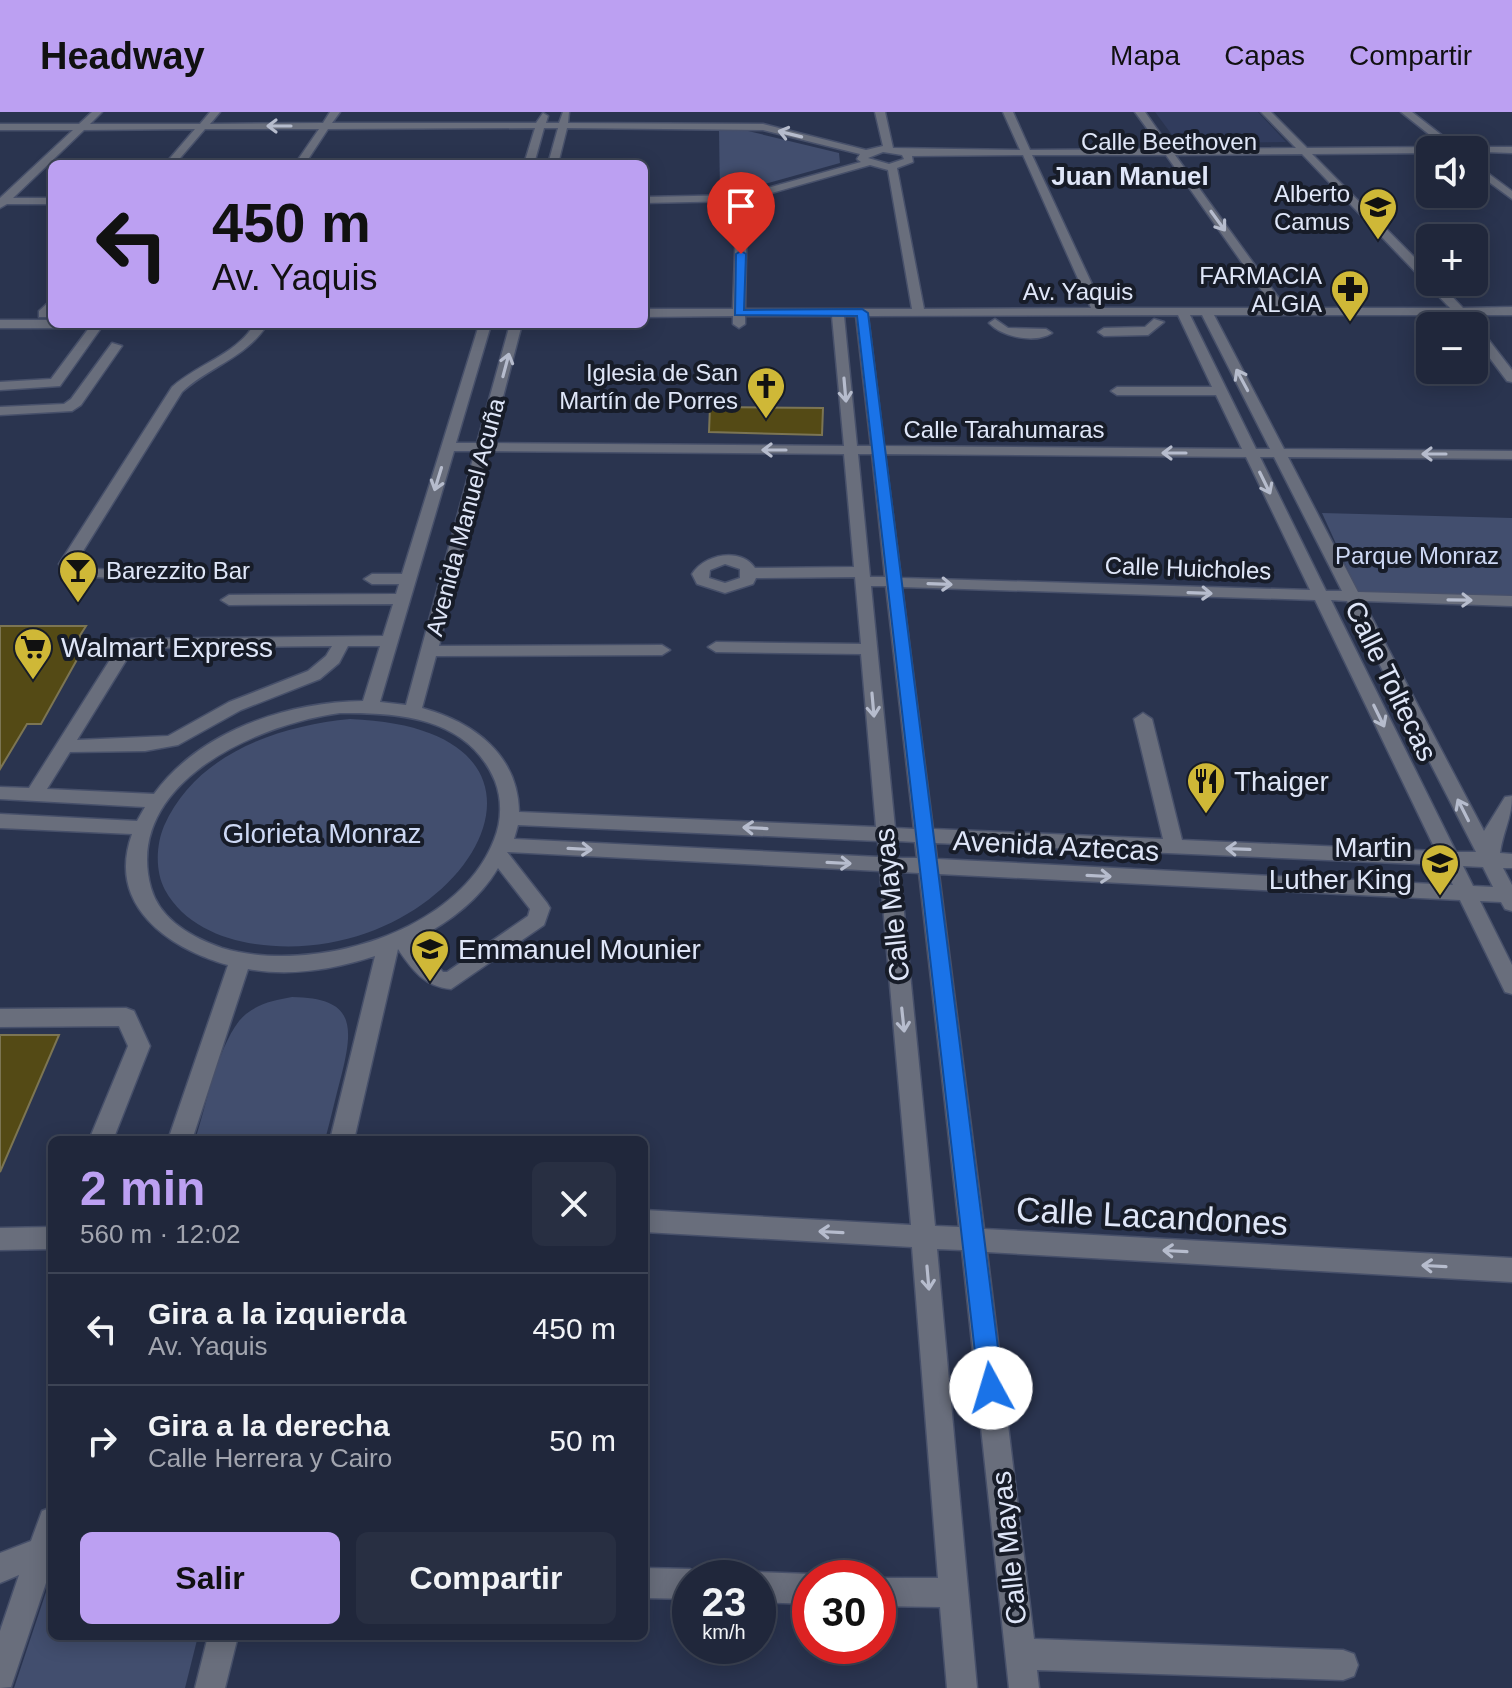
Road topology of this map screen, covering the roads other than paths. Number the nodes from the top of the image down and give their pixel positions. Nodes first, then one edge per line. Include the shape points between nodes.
1 (97, 112) edge
2 (215, 112) edge
3 (335, 112) edge
4 (544, 112) edge
5 (567, 112) edge
6 (749, 112) edge
7 (880, 112) edge
8 (1008, 112) edge
9 (1140, 112) edge
10 (1266, 112) edge
11 (1406, 112) edge
12 (748, 125) junction
13 (82, 126) junction
14 (202, 126) junction
15 (326, 126) junction
16 (540, 126) junction
17 (563, 126) junction
18 (0, 127) edge
19 (1436, 136) edge
20 (888, 149) junction
21 (1304, 150) junction
22 (1416, 150) edge
23 (1488, 150) edge
24 (1512, 150) edge
25 (1168, 151) junction
26 (1029, 157) junction
27 (867, 158) junction
28 (907, 158) junction
29 (173, 160) edge
30 (303, 160) edge
31 (530, 160) edge
32 (554, 160) edge
33 (1416, 160) edge
34 (1512, 160) edge
35 (1175, 161) junction
36 (1314, 161) junction
37 (1488, 162) edge
38 (892, 167) junction
39 (1488, 175) edge
40 (1512, 196) edge
41 (742, 198) junction
42 (648, 200) edge
43 (48, 201) edge
44 (1, 203) edge
45 (1416, 266) edge
46 (1446, 296) edge
47 (1460, 311) junction
48 (1512, 311) edge
49 (1283, 312) junction
50 (0, 313) edge
51 (919, 313) junction
52 (1099, 313) junction
53 (48, 314) edge
54 (1184, 317) junction
55 (1209, 317) junction
56 (739, 318) junction
57 (839, 318) junction
58 (863, 318) junction
59 (648, 320) edge
60 (1158, 322) junction
61 (1512, 322) edge
62 (995, 323) junction
63 (1416, 323) edge
64 (0, 324) edge
65 (48, 324) edge
66 (1488, 324) edge
67 (96, 328) edge
68 (142, 328) edge
69 (258, 328) edge
70 (484, 328) edge
71 (515, 328) edge
72 (1104, 332) dead end
73 (1046, 333) dead end
74 (126, 343) junction
75 (85, 346) junction
76 (1488, 346) edge
77 (1512, 378) edge
78 (55, 383) junction
79 (0, 386) edge
80 (1117, 391) dead end
81 (1220, 391) junction
82 (0, 411) edge
83 (31, 411) junction
84 (448, 447) junction
85 (483, 448) junction
86 (850, 450) junction
87 (878, 450) junction
88 (1251, 453) junction
89 (1280, 453) junction
90 (1512, 455) edge
91 (111, 573) dead end
92 (750, 573) dead end
93 (862, 577) junction
94 (372, 579) dead end
95 (408, 579) junction
96 (893, 582) junction
97 (1320, 597) junction
98 (1354, 597) junction
99 (402, 599) junction
100 (229, 600) dead end
101 (1512, 601) edge
102 (343, 641) junction
103 (390, 641) junction
104 (716, 647) dead end
105 (868, 649) junction
106 (662, 650) dead end
107 (429, 651) junction
108 (370, 706) junction
109 (413, 711) junction
110 (1143, 719) dead end
111 (65, 746) junction
112 (0, 793) edge
113 (34, 795) junction
114 (158, 801) junction
115 (1512, 802) edge
116 (509, 818) junction
117 (0, 821) edge
118 (143, 828) junction
119 (885, 834) junction
120 (922, 836) junction
121 (1174, 846) junction
122 (500, 849) junction
123 (1512, 852) edge
124 (1449, 858) junction
125 (1488, 860) junction
126 (1512, 861) edge
127 (887, 865) junction
128 (926, 867) junction
129 (1467, 893) junction
130 (1510, 898) edge
131 (395, 940) junction
132 (240, 961) junction
133 (1512, 986) edge
134 (0, 1018) edge
135 (103, 1136) edge
136 (181, 1136) edge
137 (343, 1136) edge
138 (648, 1221) edge
139 (924, 1237) junction
140 (48, 1238) edge
141 (0, 1239) edge
142 (975, 1240) junction
143 (1512, 1270) edge
144 (48, 1532) edge
145 (41, 1552) junction
146 (0, 1568) edge
147 (648, 1583) edge
148 (672, 1584) edge
149 (896, 1591) edge
150 (954, 1593) junction
151 (222, 1640) edge
152 (1020, 1654) junction
153 (1343, 1665) dead end
154 (0, 1676) edge
155 (210, 1688) edge
156 (962, 1688) edge
157 (1024, 1688) edge

1 - 13 street
2 - 14 street
3 - 15 street
4 - 16 street
5 - 17 street
6 - 12 street
7 - 20 street
8 - 26 street
9 - 25 street
10 - 21 street
11 - 19 street
12 - 17 street
27 -> 12 street
13 - 14 street
13 - 18 street
13 - 44 street
15 -> 14 street
14 - 29 street
15 - 16 street
15 - 30 street
16 - 17 street
16 - 31 street
17 - 32 street
20 - 27 street
20 - 28 street
21 - 22 street, Calle Beethoven
21 - 25 street, Calle Beethoven
21 - 36 street
23 - 24 street, Calle Beethoven
25 - 26 street, Calle Beethoven
25 - 35 street
26 - 28 street, Calle Beethoven
26 - 35 street, Calle Beethoven
26 - 52 street
27 - 38 street
27 - 41 street
28 - 38 street
33 - 36 street, Calle Beethoven
34 - 37 street
35 - 36 street, Calle Beethoven
35 -> 49 street
36 - 45 street
38 - 51 street
39 - 40 street
41 - 42 street
41 - 56 street
43 - 44 street
46 - 47 street
47 - 48 street, Av. Yaquis
47 - 49 street, Av. Yaquis
49 - 55 street, Av. Yaquis
50 - 53 street
51 - 52 street, Av. Yaquis
51 - 58 street, Av. Yaquis
52 - 54 street, Av. Yaquis
54 - 55 street, Av. Yaquis
54 - 60 street, Av. Yaquis
54 - 81 street, Calle Toltecas
55 - 63 street, Av. Yaquis
89 -> 55 street, Calle Toltecas
56 - 57 street
56 - 59 street
57 - 58 street
57 -> 86 street, Calle Mayas
58 - 62 street, Av. Yaquis
58 - 87 street, Calle Mayas
60 - 62 street, Av. Yaquis
60 - 72 street via 1148,331
61 - 66 street, Av. Yaquis
62 - 73 street via 1005,332
64 - 65 street
67 - 75 street
68 - 74 street
69 - 91 street via 243,350 188,378 177,390 67,564 70,572
70 - 84 street, Avenida Manuel Acuña
85 -> 71 street, Avenida Manuel Acuña
74 - 75 street
74 - 83 street via 76,402 55,411
75 - 78 street
76 - 77 street
78 - 79 street
78 - 83 street
80 - 81 street
81 - 88 street, Calle Toltecas
82 - 83 street
84 - 85 street, Calle Tarahumaras
84 -> 95 street, Avenida Manuel Acuña
86 -> 85 street, Calle Tarahumaras
85 - 107 street, Avenida Manuel Acuña
86 - 87 street, Calle Tarahumaras
86 - 93 street, Calle Mayas
88 -> 87 street, Calle Tarahumaras
87 - 96 street, Calle Mayas
88 - 89 street, Calle Tarahumaras
88 -> 97 street, Calle Toltecas
90 -> 89 street, Calle Tarahumaras
89 - 98 street, Calle Toltecas
92 - 93 street, Calle Huicholes
93 - 96 street, Calle Huicholes
93 - 105 street, Calle Mayas
94 - 95 street
95 - 99 street, Avenida Manuel Acuña
96 -> 97 street, Calle Huicholes
96 - 120 street, Calle Mayas
97 - 98 street, Calle Huicholes
97 -> 124 street, Calle Toltecas
98 -> 101 street, Calle Huicholes
125 -> 98 street, Calle Toltecas
99 - 100 street
99 - 103 street, Avenida Manuel Acuña
102 - 103 street
102 - 111 street via 333,659 314,675 235,706 172,741
102 - 111 street via 137,643 124,651
103 - 108 street, Avenida Manuel Acuña
104 - 105 street
105 -> 119 street, Calle Mayas
106 - 107 street
107 - 109 street, Avenida Manuel Acuña
108 - 109 street
108 - 114 street via 309,711 250,730 197,761
109 - 116 street via 460,729 494,758 509,796
110 - 121 street
111 - 113 street
112 - 113 street
113 - 114 street
114 - 118 street
115 - 125 street via 1493,832
119 -> 116 street, Avenida Aztecas
116 - 122 street
117 - 118 street
118 - 132 street via 137,876 159,921 208,952
119 - 120 street, Avenida Aztecas
119 - 127 street, Calle Mayas
120 - 121 street, Avenida Aztecas
120 - 128 street, Calle Mayas
124 -> 121 street, Avenida Aztecas
122 -> 127 street, Avenida Aztecas
122 - 131 street via 471,890 448,910
122 - 131 street via 540,908 537,920 451,981 426,971
123 - 125 street
124 - 125 street, Avenida Aztecas
124 - 129 street, Calle Toltecas
125 - 126 street, Avenida Aztecas
125 - 130 street, Calle Toltecas
127 - 128 street, Avenida Aztecas
127 -> 139 street, Calle Mayas
128 -> 129 street, Avenida Aztecas
128 - 142 street, Calle Mayas
129 - 130 street, Avenida Aztecas
129 - 133 street, Calle Toltecas
131 - 132 street via 330,961
131 - 137 street
132 - 136 street
134 - 135 street via 126,1017 139,1046
139 -> 138 street, Calle Lacandones
139 - 142 street, Calle Lacandones
139 -> 150 street, Calle Mayas
140 - 141 street
143 -> 142 street, Calle Lacandones
142 - 152 street, Calle Mayas
144 - 145 street
145 - 146 street
145 - 154 street
147 - 148 street
149 - 150 street
150 - 156 street, Calle Mayas
151 - 155 street
152 - 153 street
152 - 157 street, Calle Mayas

